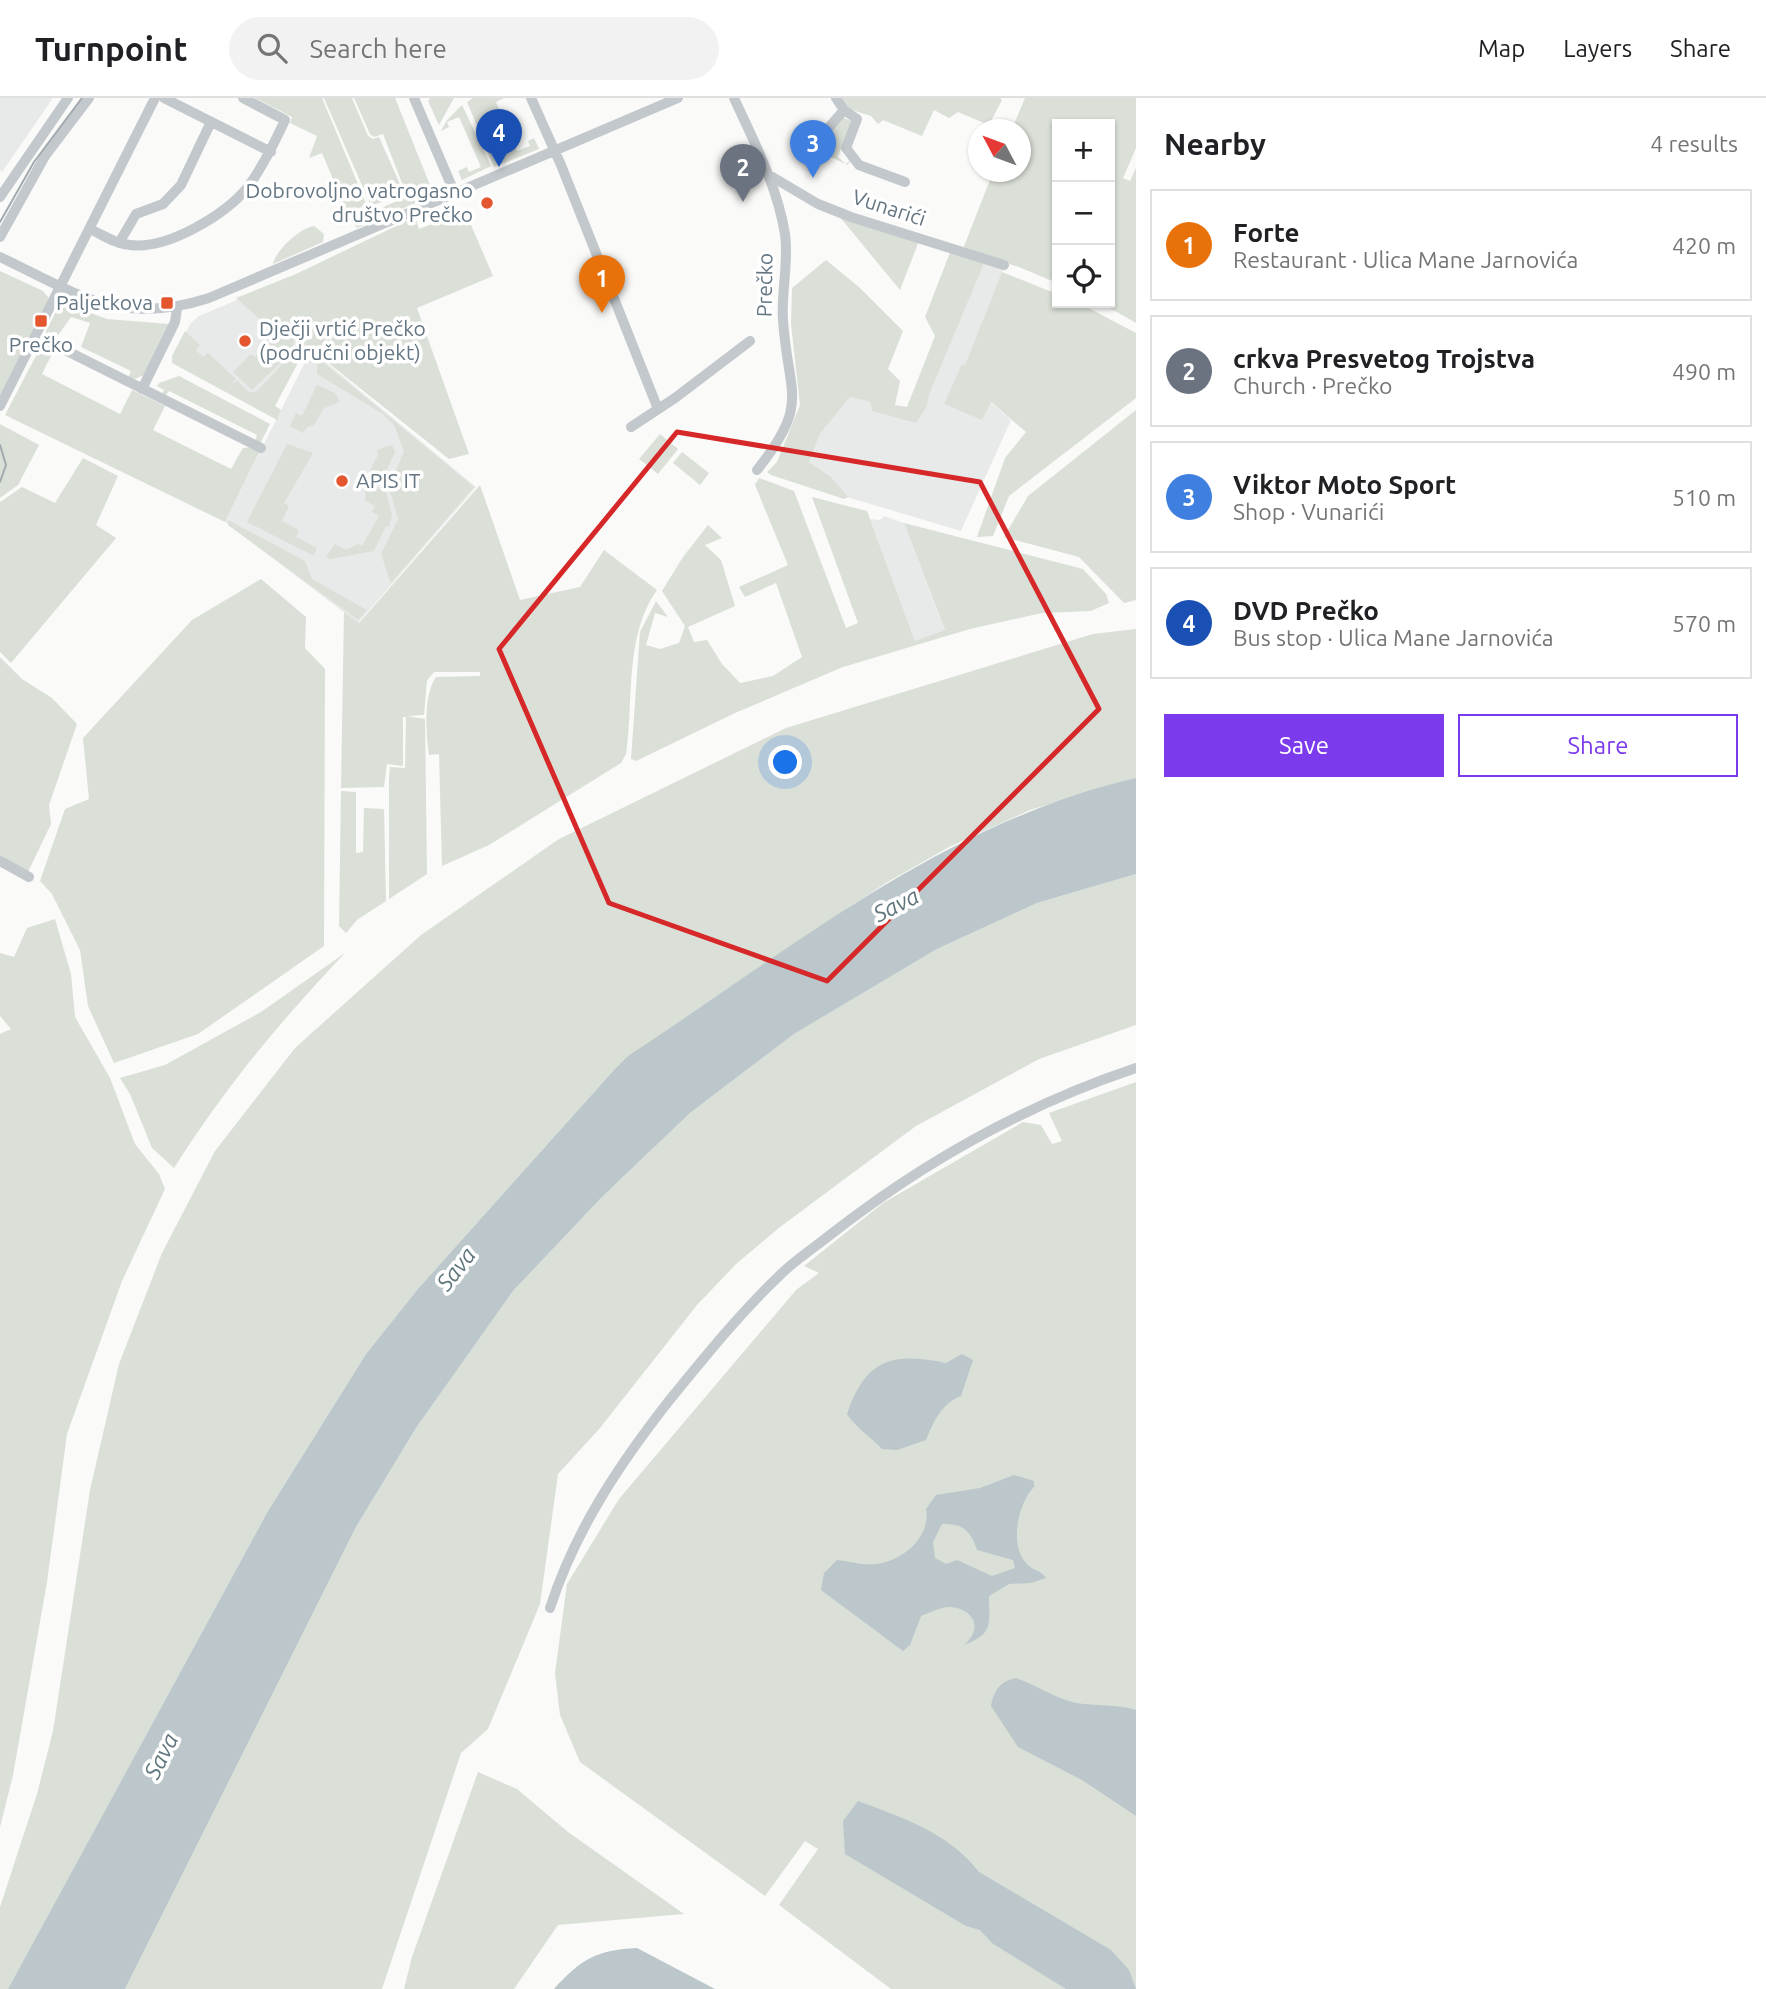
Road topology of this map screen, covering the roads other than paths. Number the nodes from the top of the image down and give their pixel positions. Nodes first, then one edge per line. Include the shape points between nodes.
1 (68, 98) edge
2 (89, 98) edge
3 (155, 98) edge
4 (164, 98) edge
5 (243, 98) edge
6 (414, 98) edge
7 (531, 98) edge
8 (649, 98) edge
9 (678, 98) edge
10 (734, 98) edge
11 (836, 98) edge
12 (653, 109) junction
13 (844, 110) junction
14 (210, 124) junction
15 (824, 133) dead end
16 (271, 152) junction
17 (555, 152) junction
18 (769, 175) junction
19 (905, 182) dead end
20 (455, 194) junction
21 (0, 197) edge
22 (90, 229) junction
23 (0, 237) edge
24 (119, 243) junction
25 (0, 257) edge
26 (1003, 265) dead end
27 (60, 288) junction
28 (177, 308) junction
29 (750, 341) dead end
30 (51, 343) dead end
31 (142, 388) junction
32 (0, 406) edge
33 (657, 410) junction
34 (631, 427) dead end
35 (261, 448) dead end
36 (757, 470) dead end
37 (0, 861) edge
38 (29, 877) dead end
39 (1136, 1068) edge
40 (551, 1608) dead end

1 - 21 street
2 - 23 street via 45,156
3 - 22 street
4 - 14 street
5 - 16 street via 285,120
6 - 20 street
7 - 17 street
8 - 12 street
9 - 12 street
10 - 18 street, Prečko
11 - 13 street
12 - 17 street
13 - 15 street
13 - 19 street via 857,119 846,148 859,165
14 - 16 street
14 - 24 street via 181,185 163,204 136,214
16 - 24 street via 246,189 187,232 144,246
17 - 20 street
17 - 33 street
18 - 26 street, Vunarići via 851,217
18 - 36 street, Prečko via 785,236 783,315 794,405 781,437
20 - 28 street
22 - 24 street
22 - 27 street
25 - 27 street
27 - 28 street via 110,306
27 - 32 street
28 - 31 street via 175,322
29 - 33 street
30 - 31 street
31 - 35 street
33 - 34 street
37 - 38 street
39 - 40 street via 1087,1085 995,1128 888,1190 781,1274 642,1436 598,1501 564,1564

